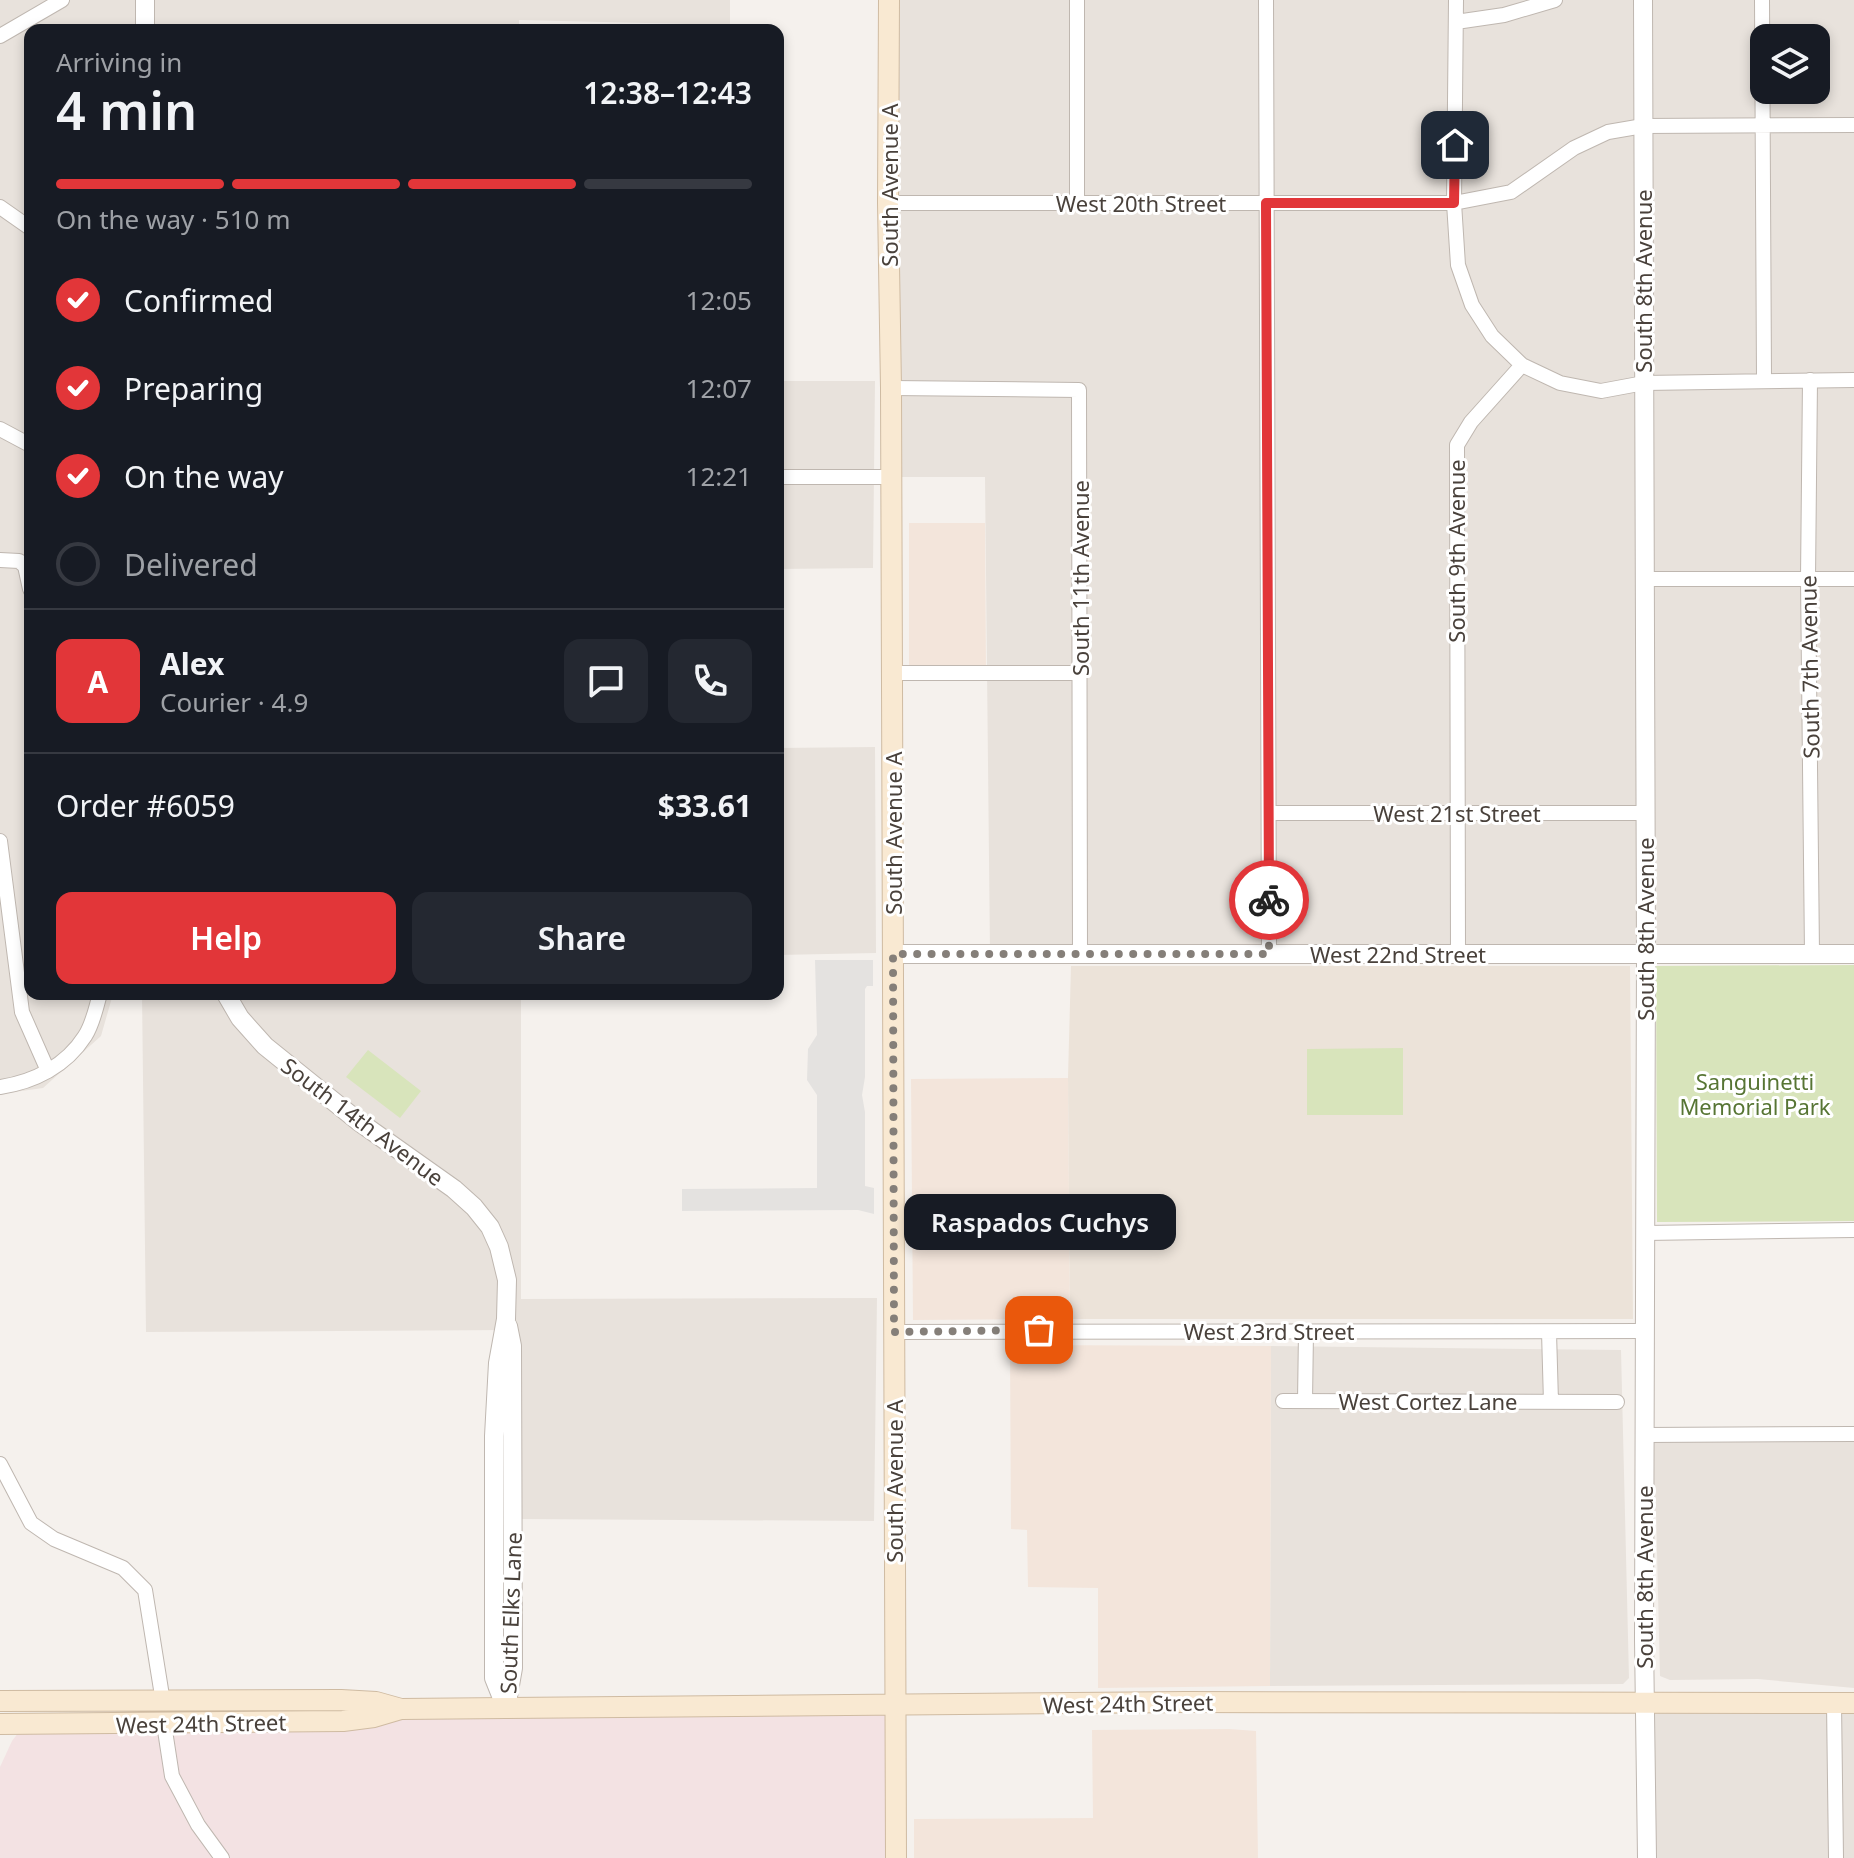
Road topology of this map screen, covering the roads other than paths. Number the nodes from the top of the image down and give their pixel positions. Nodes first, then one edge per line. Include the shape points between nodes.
1 (62, 0) edge
2 (145, 0) edge
3 (889, 0) edge
4 (1077, 0) edge
5 (1266, 0) edge
6 (1456, 0) edge
7 (1555, 0) edge
8 (1643, 0) edge
9 (1762, 0) edge
10 (1456, 22) junction
11 (145, 24) edge
12 (0, 36) edge
13 (1854, 125) edge
14 (1643, 126) junction
15 (1763, 127) junction
16 (1077, 202) junction
17 (888, 203) junction
18 (1266, 203) junction
19 (1454, 203) junction
20 (0, 207) edge
21 (24, 224) edge
22 (1522, 365) junction
23 (1764, 379) junction
24 (1810, 380) junction
25 (1854, 380) edge
26 (1644, 383) junction
27 (891, 388) junction
28 (0, 429) edge
29 (24, 442) edge
30 (784, 477) edge
31 (891, 477) junction
32 (0, 560) edge
33 (24, 565) edge
34 (1645, 579) junction
35 (1808, 579) junction
36 (1854, 579) edge
37 (892, 673) junction
38 (1080, 673) junction
39 (1456, 812) junction
40 (1269, 813) junction
41 (1645, 813) junction
42 (0, 841) edge
43 (1080, 953) junction
44 (1458, 953) junction
45 (893, 954) junction
46 (1269, 954) junction
47 (1812, 954) junction
48 (1854, 954) edge
49 (1646, 956) junction
50 (98, 1000) edge
51 (230, 1000) edge
52 (48, 1071) junction
53 (0, 1087) edge
54 (1854, 1230) edge
55 (1645, 1233) junction
56 (499, 1247) joint
57 (1645, 1331) junction
58 (894, 1332) junction
59 (1306, 1332) junction
60 (1549, 1332) junction
61 (1283, 1401) dead end
62 (1305, 1401) junction
63 (1551, 1402) junction
64 (1617, 1402) dead end
65 (1854, 1434) edge
66 (1645, 1435) junction
67 (0, 1464) edge
68 (0, 1701) edge
69 (1644, 1701) junction
70 (163, 1702) junction
71 (1844, 1703) edge
72 (894, 1705) junction
73 (506, 1708) junction
74 (401, 1709) junction
75 (0, 1724) edge
76 (164, 1724) junction
77 (222, 1858) edge
78 (896, 1858) edge
79 (1647, 1858) edge
80 (1836, 1858) edge

1 - 12 street
2 - 11 street
3 - 17 main road, South Avenue A
4 - 16 street
5 - 18 street
6 - 10 street
7 - 10 street
8 - 14 street, South 8th Avenue
9 - 15 street
10 - 19 street
13 - 15 street, West 20th Street
14 - 15 street, West 20th Street
14 - 19 street, West 20th Street via 1608,132 1574,148 1511,192
14 - 26 street, South 8th Avenue
15 - 23 street
16 - 17 street, West 20th Street
16 - 18 street, West 20th Street
17 - 27 main road, South Avenue A
18 - 19 street, West 20th Street
18 - 40 street
19 - 22 street via 1458,265 1472,305 1492,336
20 - 21 street
22 - 26 street via 1560,383 1601,391
22 - 39 street, South 9th Avenue via 1457,445
23 - 24 street
23 - 26 street
24 - 25 street
24 - 35 street, South 7th Avenue
26 - 34 street, South 8th Avenue
27 - 31 main road, South Avenue A
27 - 38 street, South 11th Avenue via 1079,390
28 - 29 street
30 - 31 street
31 - 37 main road, South Avenue A
32 - 33 street
34 - 35 street
34 - 41 street, South 8th Avenue
35 - 36 street
35 - 47 street, South 7th Avenue
37 - 38 street
37 - 45 main road, South Avenue A
38 - 43 street, South 11th Avenue
39 - 40 street, West 21st Street
39 - 41 street, West 21st Street
39 - 44 street, South 9th Avenue
40 - 46 street
41 - 49 street, South 8th Avenue
42 - 52 street via 22,1012
43 - 45 street, West 22nd Street
43 - 46 street, West 22nd Street
44 - 46 street, West 22nd Street
44 - 49 street, West 22nd Street
45 - 58 main road, South Avenue A
47 - 48 street, West 22nd Street
47 - 49 street, West 22nd Street
49 - 55 street, South 8th Avenue
50 - 52 street via 87,1034 70,1056
51 - 56 street, South 14th Avenue via 265,1046 474,1207
52 - 53 street
54 - 55 street
55 - 57 street, South 8th Avenue
56 - 73 street, South Elks Lane via 507,1280 495,1405 494,1678
57 - 60 street, West 23rd Street
57 - 66 street, South 8th Avenue
58 - 59 street, West 23rd Street
58 - 72 main road, South Avenue A
59 - 60 street, West 23rd Street
59 - 62 street
60 - 63 street, West Cortez Lane
61 - 62 street, West Cortez Lane
62 - 63 street, West Cortez Lane
63 - 64 street, West Cortez Lane
65 - 66 street
66 - 69 street, South 8th Avenue
67 - 70 street via 31,1523 54,1539 123,1568 145,1590
68 - 70 main road, West 24th Street
69 - 71 main road, West 24th Street
69 - 72 main road, West 24th Street
69 - 79 street, South 8th Avenue
70 - 74 main road, West 24th Street via 341,1700
70 - 76 street
71 - 80 street
72 - 73 main road, West 24th Street
72 - 78 main road, South Avenue A
73 - 74 main road, West 24th Street
74 - 76 main road, West 24th Street via 343,1721
75 - 76 main road, West 24th Street
76 - 77 street via 172,1776

